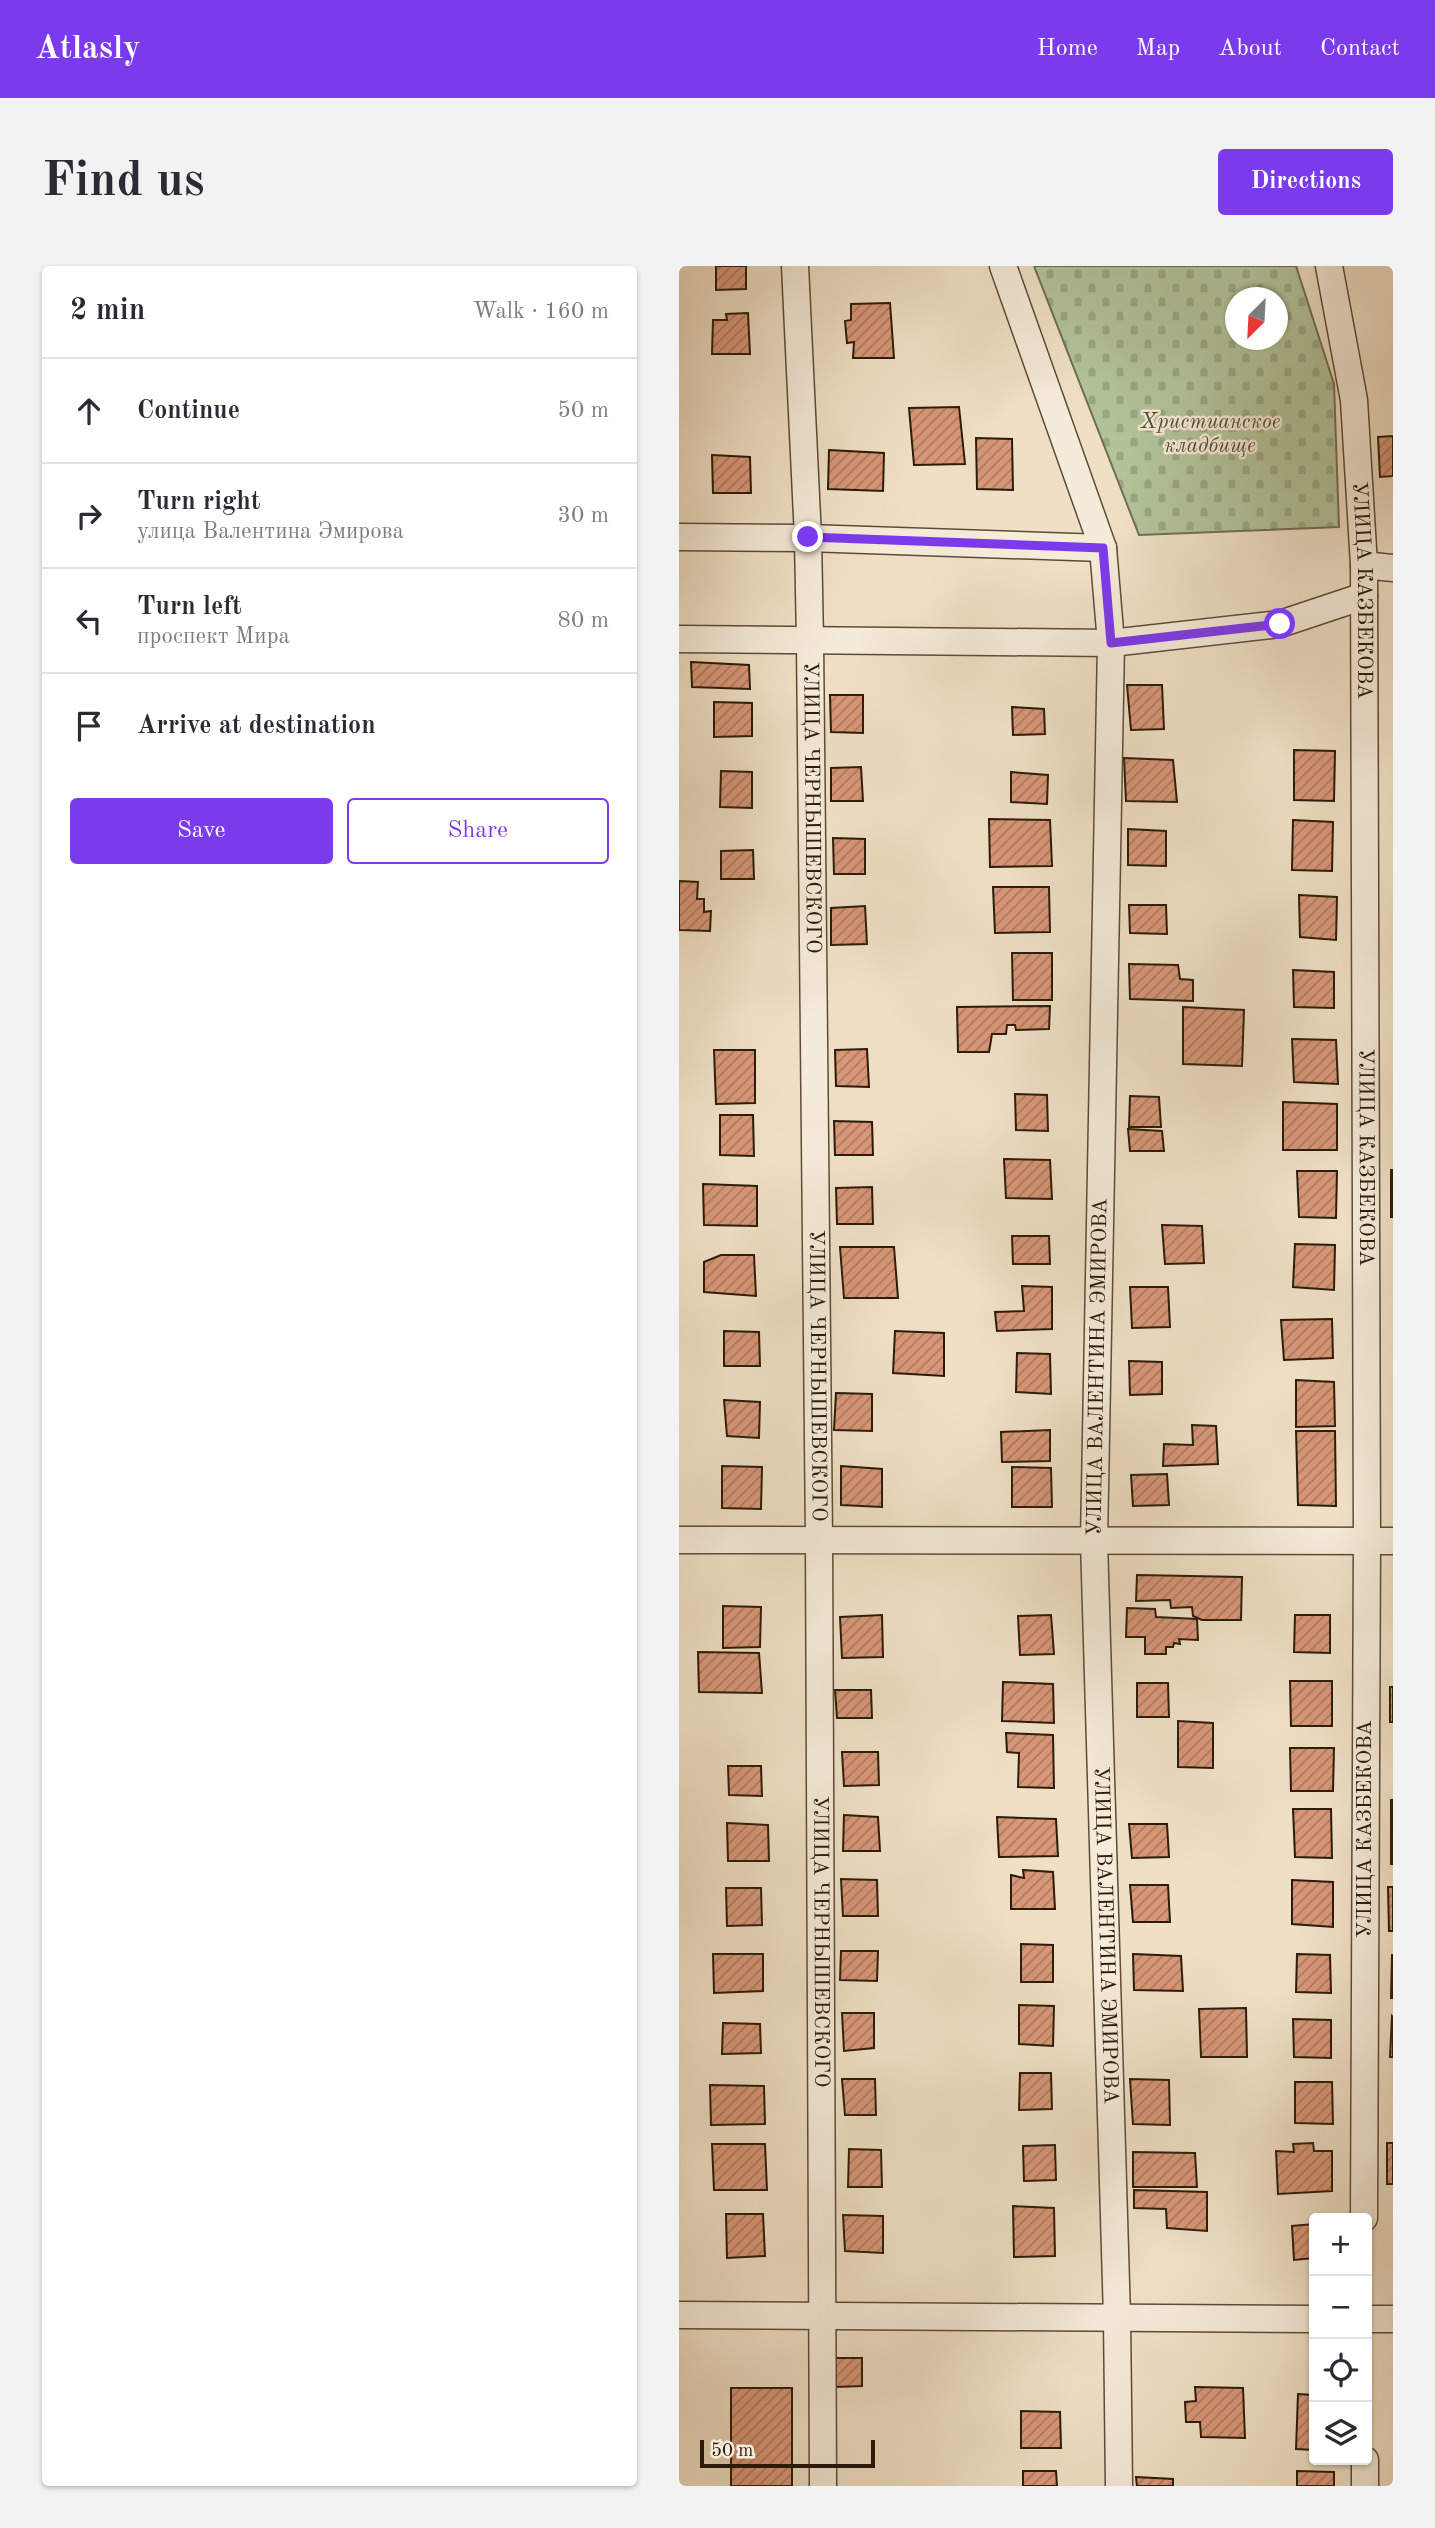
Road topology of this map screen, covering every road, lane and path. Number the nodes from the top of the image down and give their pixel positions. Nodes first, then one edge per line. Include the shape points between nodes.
1 (795, 266) edge
2 (1003, 266) edge
3 (1329, 266) edge
4 (679, 537) edge
5 (808, 537) junction
6 (1103, 548) junction
7 (1364, 565) junction
8 (1393, 568) edge
9 (1364, 596) junction
10 (679, 639) edge
11 (810, 642) junction
12 (1111, 643) junction
13 (679, 1540) edge
14 (819, 1540) junction
15 (1094, 1541) junction
16 (1367, 1541) junction
17 (1393, 1541) edge
18 (1364, 2213) edge
19 (679, 2315) edge
20 (822, 2316) junction
21 (1117, 2318) junction
22 (1309, 2319) edge
23 (1372, 2319) edge
24 (1393, 2319) edge
25 (1365, 2465) edge
26 (823, 2486) edge
27 (1119, 2486) edge
28 (1366, 2486) edge

1 - 5 street, УЛИЦА ЧЕРНЫШЕВСКОГО
2 - 6 street, УЛИЦА ВАЛЕНТИНА ЭМИРОВА
3 - 7 street, УЛИЦА КАЗБЕКОВА via 1353,400
4 - 5 street
5 - 6 street
5 - 11 street, УЛИЦА ЧЕРНЫШЕВСКОГО
6 - 12 street, УЛИЦА ВАЛЕНТИНА ЭМИРОВА
7 - 8 street
7 - 9 street, УЛИЦА КАЗБЕКОВА
9 - 12 street via 1280,624
9 - 16 street, УЛИЦА КАЗБЕКОВА
10 - 11 street
11 - 12 street
11 - 14 street, УЛИЦА ЧЕРНЫШЕВСКОГО
12 - 15 street, УЛИЦА ВАЛЕНТИНА ЭМИРОВА
13 - 14 street
14 - 15 street
14 - 20 street, УЛИЦА ЧЕРНЫШЕВСКОГО
15 - 16 street
15 - 21 street, УЛИЦА ВАЛЕНТИНА ЭМИРОВА
16 - 17 street
16 - 18 street, УЛИЦА КАЗБЕКОВА
19 - 20 street
20 - 21 street
20 - 26 street, УЛИЦА ЧЕРНЫШЕВСКОГО
21 - 22 street
21 - 27 street, УЛИЦА ВАЛЕНТИНА ЭМИРОВА
23 - 24 street
25 - 28 street

